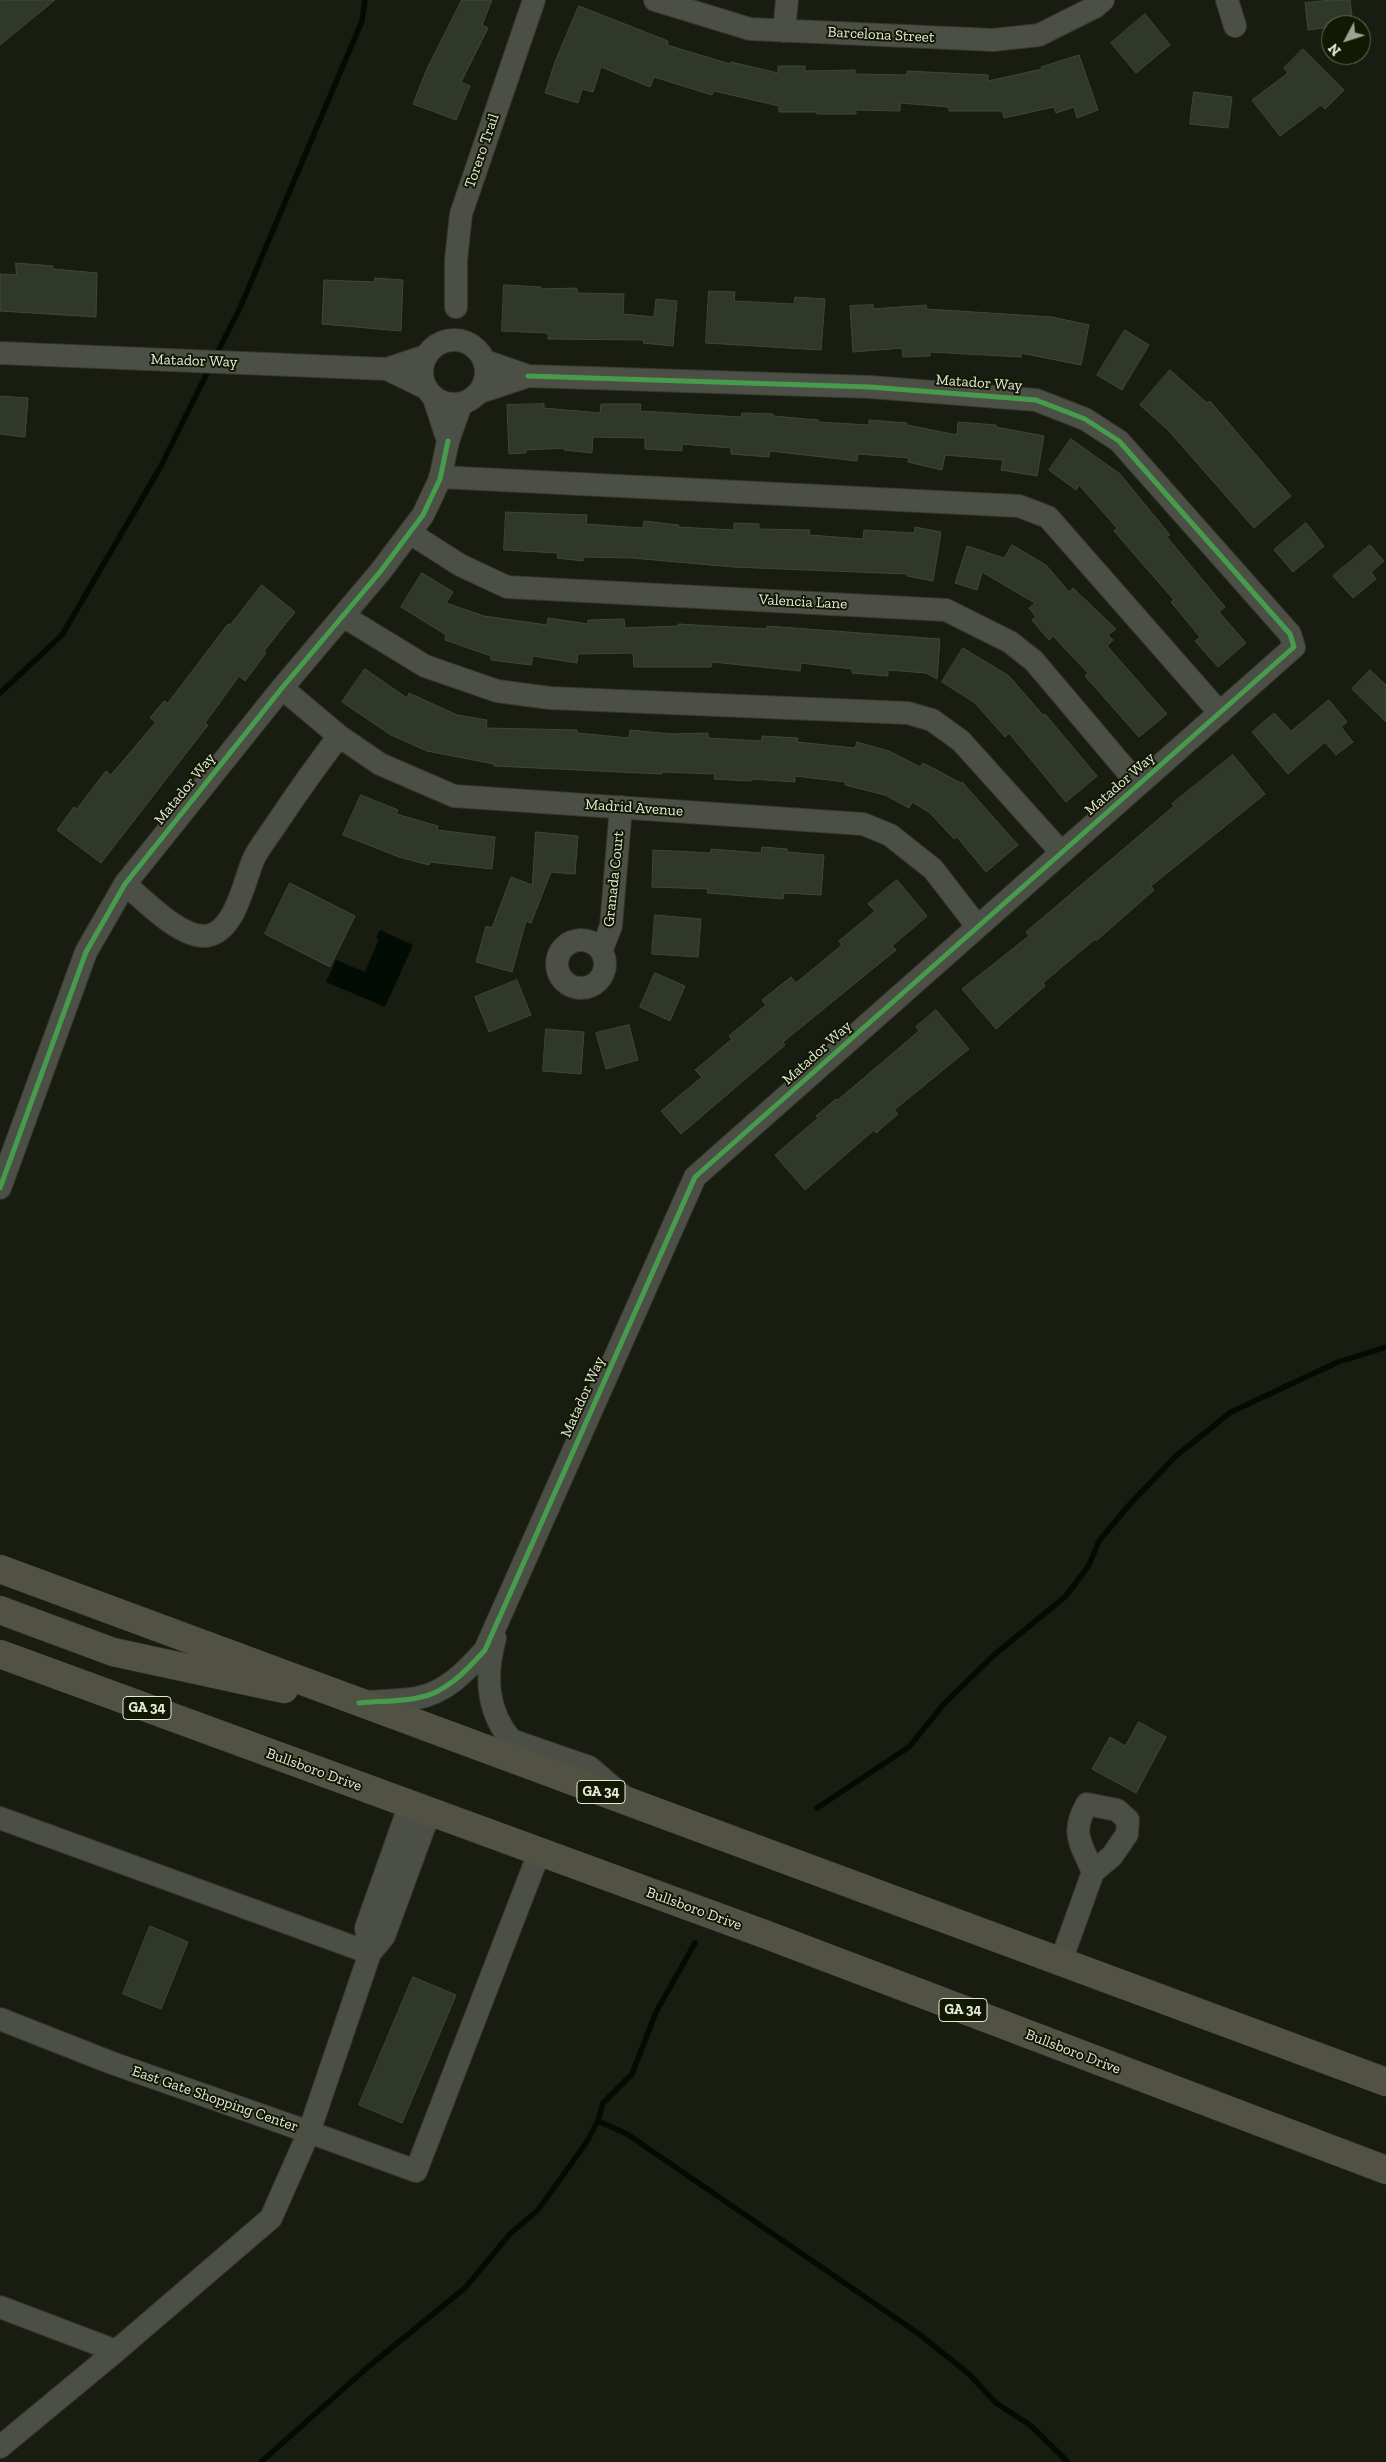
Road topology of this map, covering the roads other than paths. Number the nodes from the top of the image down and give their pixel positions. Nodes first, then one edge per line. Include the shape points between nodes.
1 (534, 0) edge
2 (655, 0) edge
3 (787, 0) edge
4 (1102, 0) edge
5 (1228, 0) edge
6 (1235, 26) dead end
7 (784, 31) junction
8 (455, 340) junction
9 (0, 353) edge
10 (426, 356) junction
11 (485, 361) junction
12 (387, 369) junction
13 (528, 376) junction
14 (480, 392) junction
15 (430, 393) junction
16 (461, 404) junction
17 (448, 441) junction
18 (440, 477) junction
19 (410, 533) junction
20 (343, 616) junction
21 (282, 688) junction
22 (1220, 713) junction
23 (339, 736) junction
24 (1138, 784) junction
25 (621, 807) junction
26 (1061, 852) junction
27 (125, 884) junction
28 (977, 926) junction
29 (602, 949) dead end
30 (5, 1160) edge
31 (0, 1188) edge
32 (0, 1553) edge
33 (0, 1569) edge
34 (62, 1592) junction
35 (0, 1610) edge
36 (502, 1611) junction
37 (0, 1654) edge
38 (364, 1705) junction
39 (630, 1802) junction
40 (420, 1807) junction
41 (0, 1818) edge
42 (539, 1853) junction
43 (1093, 1872) dead end
44 (370, 1953) junction
45 (1061, 1961) junction
46 (0, 2019) edge
47 (1386, 2082) edge
48 (309, 2132) junction
49 (1386, 2170) edge
50 (0, 2307) edge
51 (116, 2351) junction
52 (0, 2447) edge

1 - 8 street, Torero Trail via 461,214 456,260
2 - 7 street, Barcelona Street via 750,29
3 - 7 street
4 - 7 street, Barcelona Street via 1095,7 1040,35 993,40
5 - 6 street
8 - 10 street via 428,351
8 - 11 street via 477,348
9 - 12 street, Matador Way
10 - 12 street, Matador Way
10 - 15 street via 422,378
11 - 13 street, Matador Way
11 - 14 street via 487,375
12 - 15 street, Matador Way
13 - 14 street, Matador Way
13 - 22 street, Matador Way via 870,387 1036,400 1085,419 1119,440 1290,634 1294,648
14 - 16 street
15 - 16 street via 446,403
15 - 17 street
16 - 17 street, Matador Way
17 - 18 street, Matador Way
18 - 19 street, Matador Way via 423,515
18 - 22 street via 1018,506 1048,517
19 - 20 street, Matador Way
19 - 24 street, Valencia Lane via 460,565 507,587 946,610 1010,642 1034,661
20 - 21 street, Matador Way
20 - 26 street via 425,666 498,691 550,698 908,714 932,720 962,741
21 - 23 street, Madrid Avenue
21 - 27 street, Matador Way
22 - 24 street, Matador Way
23 - 25 street, Madrid Avenue via 380,764 454,796
23 - 27 street via 254,857 229,920 218,931 207,936 178,928
24 - 26 street, Matador Way
25 - 28 street, Madrid Avenue via 863,824 890,835 933,868
25 - 29 street, Granada Court via 611,926
26 - 28 street, Matador Way
27 - 30 street, Matador Way via 86,952
28 - 36 street, Matador Way via 695,1177
30 - 31 street, Matador Way
32 - 34 main road via 20,1560
33 - 34 main road, GA 34
34 - 38 main road, GA 34
35 - 38 main road via 113,1652
36 - 38 street, Matador Way via 485,1650 451,1683 417,1698
36 - 39 street via 488,1682 493,1712 502,1730 511,1740 589,1767
37 - 40 main road, Bullsboro Drive / GA 34
38 - 39 main road, GA 34
39 - 45 main road, GA 34
40 - 42 main road, Bullsboro Drive / GA 34
40 - 44 street, East Gate Shopping Center via 366,1928
41 - 44 street
42 - 48 street via 416,2171
42 - 49 main road, Bullsboro Drive / GA 34 via 758,1932
43 - 45 street
44 - 48 street, East Gate Shopping Center
45 - 47 main road, GA 34
46 - 48 street, East Gate Shopping Center
48 - 51 street via 271,2218
50 - 51 street
51 - 52 street

